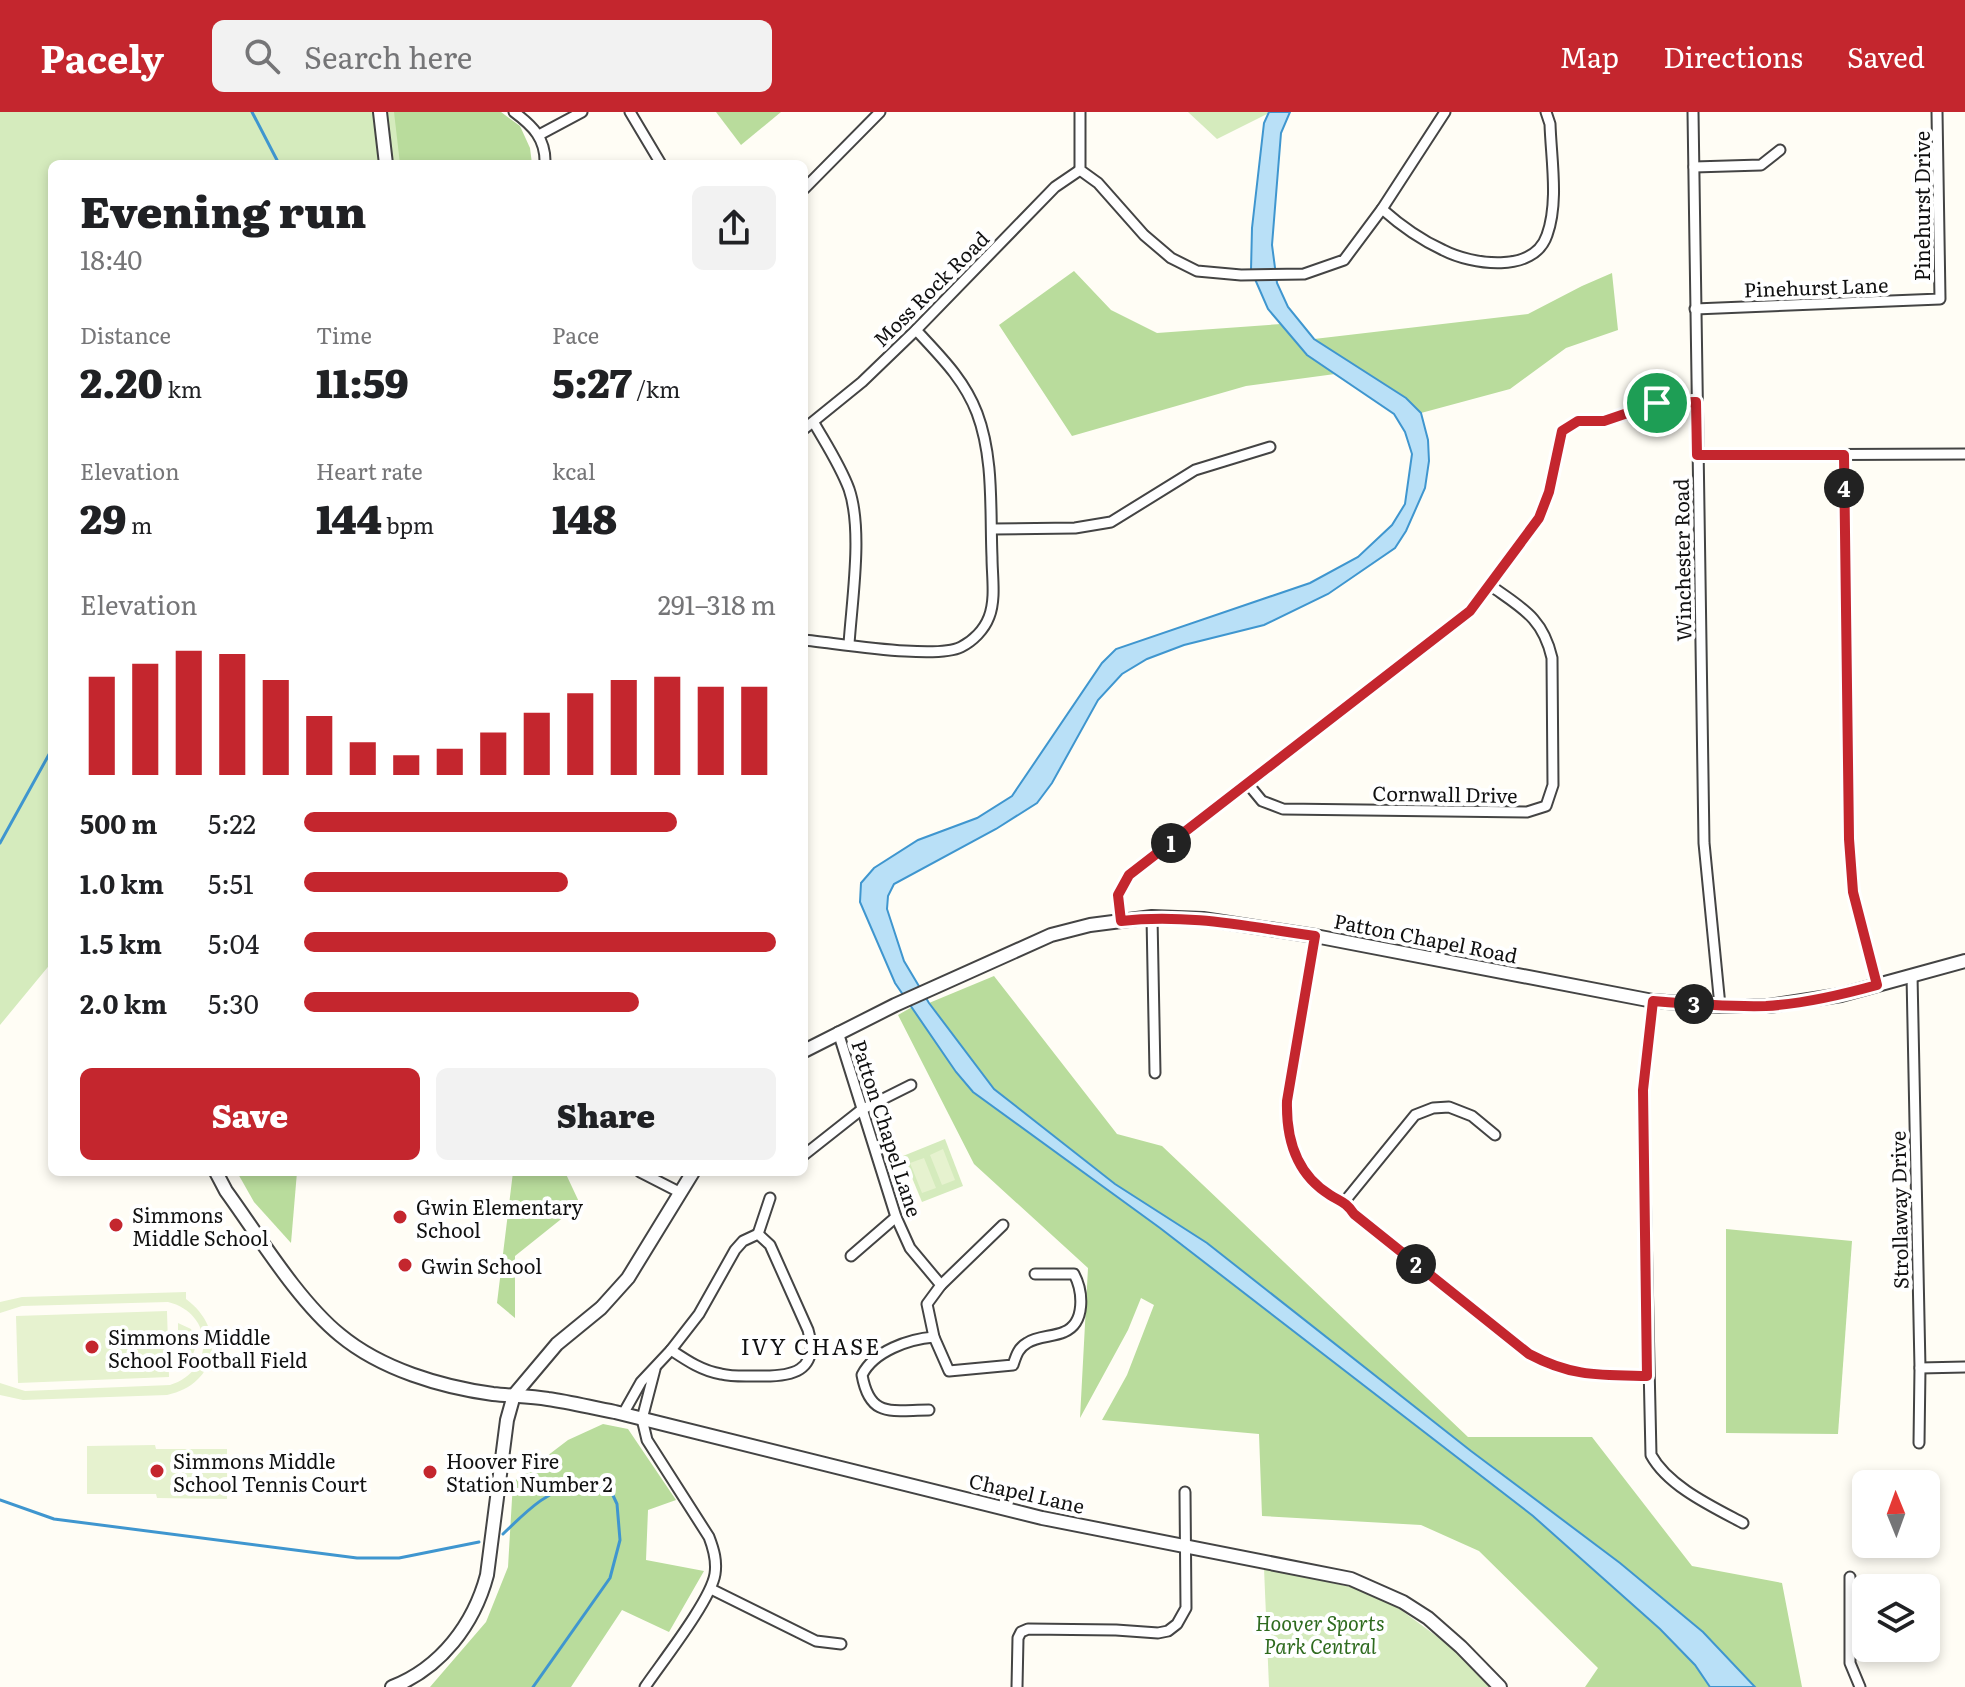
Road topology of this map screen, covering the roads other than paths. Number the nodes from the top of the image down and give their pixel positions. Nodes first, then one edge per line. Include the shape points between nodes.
1 (380, 112) edge
2 (514, 112) edge
3 (582, 112) edge
4 (630, 112) edge
5 (880, 112) edge
6 (1080, 112) edge
7 (1445, 112) edge
8 (1546, 112) edge
9 (1693, 112) edge
10 (1937, 112) edge
11 (539, 135) junction
12 (1780, 150) dead end
13 (386, 160) edge
14 (545, 160) edge
15 (659, 160) edge
16 (1694, 167) junction
17 (1080, 170) junction
18 (808, 185) edge
19 (1382, 209) junction
20 (1940, 299) joint
21 (1695, 309) junction
22 (916, 330) junction
23 (1696, 402) junction
24 (814, 423) junction
25 (808, 427) edge
26 (1270, 447) dead end
27 (1965, 454) edge
28 (1697, 455) junction
29 (1844, 455) junction
30 (993, 529) junction
31 (1491, 586) junction
32 (808, 640) edge
33 (849, 644) junction
34 (1248, 784) junction
35 (1152, 917) junction
36 (1121, 921) junction
37 (1315, 936) junction
38 (1965, 961) edge
39 (1912, 975) junction
40 (1877, 985) junction
41 (1653, 1001) junction
42 (1720, 1006) junction
43 (838, 1032) junction
44 (808, 1049) edge
45 (1155, 1073) dead end
46 (911, 1085) dead end
47 (861, 1110) junction
48 (1495, 1135) dead end
49 (808, 1152) edge
50 (218, 1176) edge
51 (648, 1176) edge
52 (691, 1176) edge
53 (681, 1193) junction
54 (770, 1198) dead end
55 (1345, 1201) junction
56 (896, 1217) junction
57 (1003, 1225) dead end
58 (758, 1234) junction
59 (851, 1256) dead end
60 (1035, 1274) dead end
61 (941, 1285) junction
62 (934, 1337) junction
63 (671, 1350) junction
64 (1965, 1367) edge
65 (1920, 1368) junction
66 (655, 1369) junction
67 (1647, 1376) junction
68 (514, 1395) junction
69 (929, 1410) dead end
70 (623, 1414) junction
71 (642, 1419) junction
72 (1919, 1443) dead end
73 (1185, 1492) dead end
74 (1743, 1523) dead end
75 (1185, 1546) junction
76 (1850, 1577) dead end
77 (711, 1589) junction
78 (841, 1644) dead end
79 (392, 1687) edge
80 (645, 1687) edge
81 (1017, 1687) edge
82 (1500, 1687) edge
83 (1860, 1687) edge

1 - 13 street
2 - 11 street
3 - 11 street
4 - 15 street
5 - 18 street
6 - 17 street
7 - 19 street
8 - 19 street via 1551,218 1544,242 1532,255 1514,262 1459,257
9 - 16 street, Winchester Road
10 - 20 street, Pinehurst Drive
11 - 14 street
12 - 16 street via 1761,165
16 - 21 street, Winchester Road
17 - 19 street via 1144,235 1197,271 1289,275 1320,270 1344,260
17 - 22 street, Moss Rock Road via 1055,187
20 - 21 street, Pinehurst Lane
21 - 23 street, Winchester Road
22 - 24 street, Moss Rock Road
22 - 30 street via 958,375 977,413 987,450
23 - 28 street, Winchester Road
23 - 31 street via 1657,403 1604,421 1578,421 1562,431 1539,518
24 - 25 street, Moss Rock Road
24 - 33 street via 841,469 854,506
26 - 30 street via 1195,470 1111,522
27 - 29 street
28 - 29 street
28 - 42 street, Winchester Road via 1704,843
29 - 40 street via 1849,839 1853,892
30 - 33 street via 991,609 983,628 967,644 942,653
31 - 34 street via 1460,620
31 - 34 street, Cornwall Drive via 1533,616 1548,640 1553,785 1546,806 1527,812 1283,809 1262,801
32 - 33 street
34 - 36 street via 1129,875 1118,895
35 - 36 street, Patton Chapel Road
35 - 37 street, Patton Chapel Road
35 - 45 street
36 - 43 street, Patton Chapel Road via 1051,935
37 - 41 street, Patton Chapel Road
37 - 55 street via 1286,1128 1308,1176
38 - 39 street, Patton Chapel Road
39 - 40 street, Patton Chapel Road
39 - 65 street, Strollaway Drive
40 - 42 street, Patton Chapel Road via 1769,1006
41 - 42 street, Patton Chapel Road
41 - 67 street via 1643,1090
43 - 44 street, Patton Chapel Road
43 - 47 street, Patton Chapel Lane
46 - 47 street
47 - 49 street
47 - 56 street, Patton Chapel Lane
48 - 55 street via 1472,1116 1449,1107 1415,1115
50 - 68 street via 311,1308 339,1335 368,1356 434,1381
51 - 53 street
52 - 53 street
53 - 68 street via 615,1294 557,1344
54 - 58 street
55 - 67 street via 1354,1214 1529,1354 1581,1374
56 - 59 street
56 - 61 street, Patton Chapel Lane via 910,1248
57 - 61 street
58 - 63 street via 735,1250 699,1314
58 - 63 street via 770,1245 808,1330 811,1353 803,1367 781,1377 719,1374
60 - 62 street via 1074,1274 1081,1311 1065,1332 1028,1342 1013,1365 949,1371
61 - 62 street via 927,1304
62 - 69 street via 886,1352 862,1375 876,1407
63 - 66 street
64 - 65 street
65 - 72 street, Strollaway Drive
66 - 70 street
66 - 71 street
67 - 74 street via 1651,1455 1658,1469
68 - 70 street, Chapel Lane
68 - 79 street via 483,1592 445,1652
70 - 71 street, Chapel Lane
71 - 75 street, Chapel Lane via 1042,1518
71 - 77 street via 647,1440 709,1537 716,1559
73 - 75 street
75 - 81 street via 1186,1608 1177,1624 1158,1633 1040,1627 1021,1632
75 - 82 street, Chapel Lane via 1324,1572 1380,1591 1428,1618
76 - 83 street via 1850,1663
77 - 78 street via 816,1641
77 - 80 street

